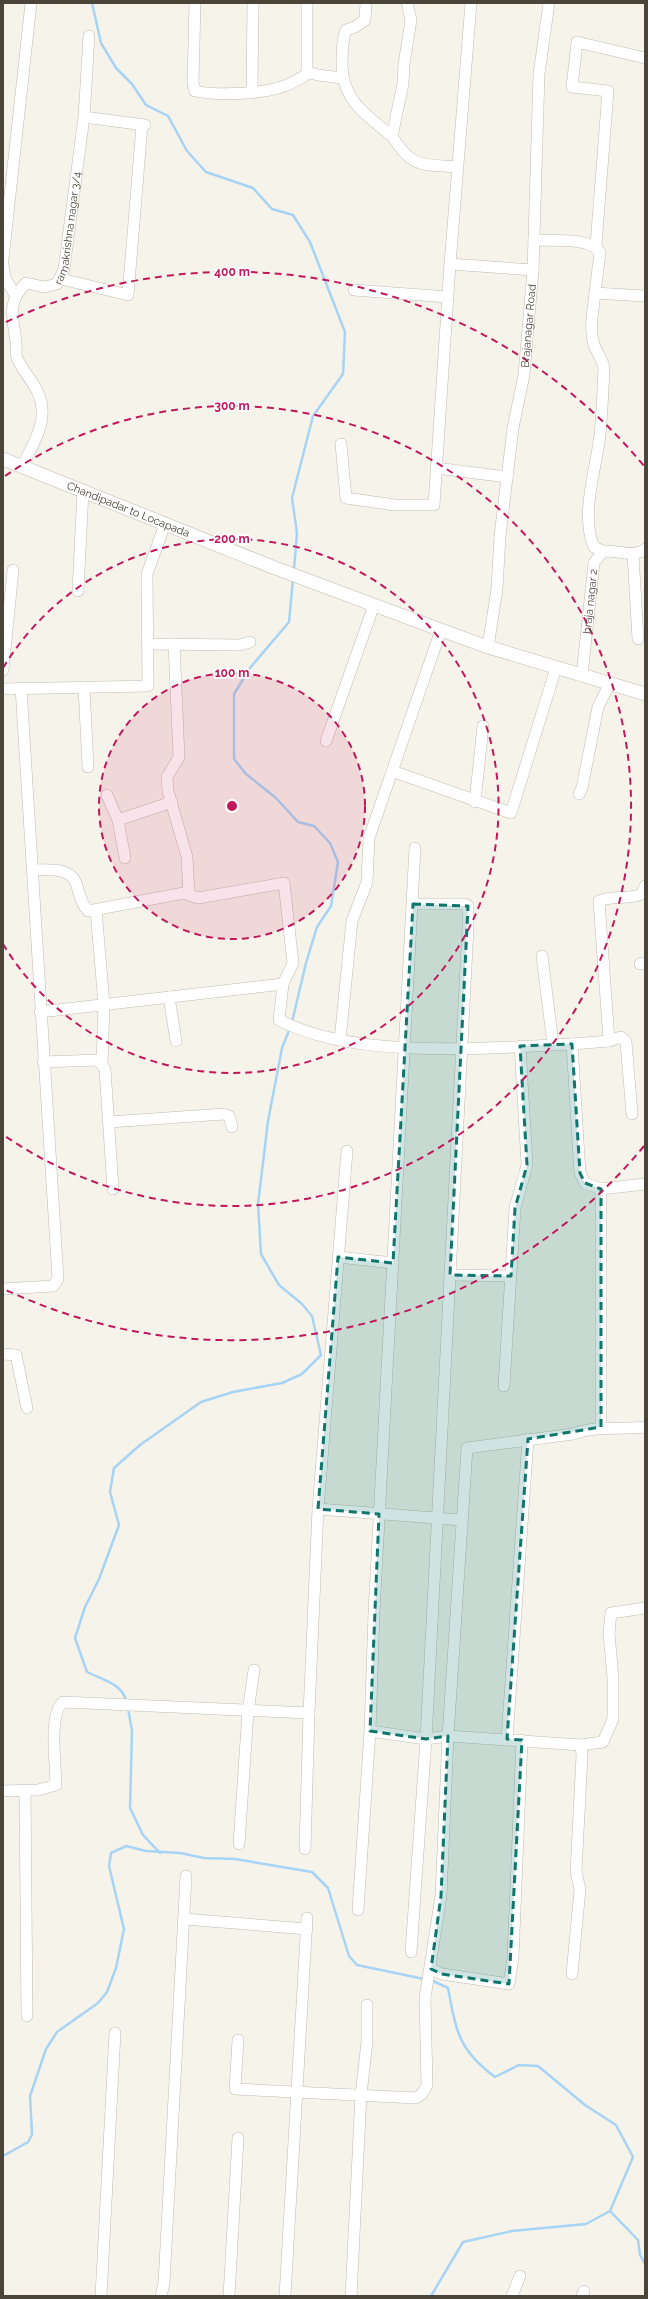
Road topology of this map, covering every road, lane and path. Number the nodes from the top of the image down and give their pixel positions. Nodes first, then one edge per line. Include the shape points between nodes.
1 (31, 3) edge
2 (195, 3) edge
3 (253, 3) edge
4 (307, 3) edge
5 (366, 3) edge
6 (407, 3) edge
7 (471, 3) edge
8 (549, 3) edge
9 (89, 36) dead end
10 (645, 58) edge
11 (309, 74) junction
12 (342, 78) junction
13 (252, 92) junction
14 (84, 117) junction
15 (392, 136) junction
16 (457, 167) junction
17 (534, 240) junction
18 (596, 246) junction
19 (3, 259) edge
20 (450, 264) junction
21 (3, 265) edge
22 (533, 270) junction
23 (61, 278) junction
24 (354, 290) dead end
25 (595, 293) junction
26 (15, 295) junction
27 (645, 296) edge
28 (448, 297) junction
29 (3, 316) edge
30 (13, 324) junction
31 (341, 444) dead end
32 (3, 459) edge
33 (22, 466) junction
34 (436, 468) junction
35 (507, 477) junction
36 (83, 491) junction
37 (165, 524) junction
38 (645, 549) edge
39 (603, 551) junction
40 (633, 554) junction
41 (13, 570) dead end
42 (78, 591) dead end
43 (374, 605) junction
44 (441, 630) junction
45 (638, 639) dead end
46 (250, 642) dead end
47 (148, 644) junction
48 (174, 644) junction
49 (488, 647) junction
50 (556, 668) junction
51 (3, 670) edge
52 (582, 675) junction
53 (610, 683) junction
54 (84, 687) junction
55 (21, 688) junction
56 (3, 689) edge
57 (645, 694) edge
58 (483, 726) dead end
59 (326, 741) dead end
60 (88, 767) dead end
61 (392, 771) junction
62 (579, 794) dead end
63 (107, 795) dead end
64 (172, 802) junction
65 (475, 802) junction
66 (118, 820) junction
67 (415, 848) dead end
68 (124, 858) dead end
69 (32, 870) junction
70 (645, 886) edge
71 (190, 895) junction
72 (413, 904) junction
73 (96, 910) junction
74 (542, 956) dead end
75 (283, 984) junction
76 (169, 997) junction
77 (104, 1004) junction
78 (40, 1012) junction
79 (340, 1040) junction
80 (609, 1040) junction
81 (176, 1041) dead end
82 (554, 1044) junction
83 (572, 1044) junction
84 (520, 1046) junction
85 (405, 1048) junction
86 (463, 1048) junction
87 (43, 1062) junction
88 (102, 1064) junction
89 (632, 1114) dead end
90 (109, 1122) junction
91 (232, 1127) dead end
92 (347, 1151) dead end
93 (645, 1184) edge
94 (601, 1189) junction
95 (113, 1190) dead end
96 (338, 1257) junction
97 (393, 1264) junction
98 (450, 1275) junction
99 (511, 1276) junction
100 (3, 1289) edge
101 (3, 1354) edge
102 (504, 1386) dead end
103 (27, 1408) dead end
104 (602, 1427) junction
105 (645, 1427) edge
106 (528, 1440) junction
107 (318, 1509) junction
108 (379, 1514) junction
109 (438, 1518) junction
110 (462, 1520) junction
111 (645, 1608) edge
112 (254, 1670) dead end
113 (248, 1711) junction
114 (309, 1713) junction
115 (370, 1731) junction
116 (448, 1736) junction
117 (426, 1739) junction
118 (507, 1739) junction
119 (522, 1740) junction
120 (581, 1745) junction
121 (25, 1790) junction
122 (3, 1791) edge
123 (239, 1844) dead end
124 (305, 1850) dead end
125 (186, 1876) dead end
126 (358, 1910) dead end
127 (307, 1918) dead end
128 (184, 1919) junction
129 (307, 1929) junction
130 (412, 1952) dead end
131 (431, 1969) junction
132 (572, 1974) dead end
133 (367, 2005) dead end
134 (27, 2016) dead end
135 (114, 2033) dead end
136 (238, 2040) dead end
137 (297, 2092) junction
138 (361, 2095) junction
139 (238, 2138) dead end
140 (520, 2276) dead end
141 (101, 2296) edge
142 (161, 2296) edge
143 (229, 2296) edge
144 (285, 2296) edge
145 (351, 2296) edge
146 (512, 2296) edge

1 - 19 street
2 - 13 street via 195,91 209,94
3 - 13 street
4 - 11 street
5 - 12 street via 365,20 355,28 346,30 342,41
6 - 15 street via 411,20 403,84
7 - 16 street
8 - 17 street, Brajanagar Road via 539,74
9 - 14 street, ramakrishna nagar 3/4
10 - 18 street via 577,42 572,87 608,91
11 - 12 street
11 - 13 street via 286,86
12 - 15 street via 346,92 364,114
14 - 23 street, ramakrishna nagar 3/4
14 - 23 street via 143,125 128,295
15 - 16 street via 407,157 416,163
16 - 20 street
17 - 18 street via 584,242
17 - 22 street, Brajanagar Road
18 - 25 street via 600,252
20 - 22 street
20 - 28 street
21 - 26 street via 5,278
22 - 35 street, Brajanagar Road via 524,374 517,403
23 - 26 street, ramakrishna nagar 3/4 via 57,284 44,287 26,283
24 - 28 street
25 - 27 street
25 - 39 street via 591,331 595,348 603,358 604,368 590,532 594,547
26 - 30 street
28 - 34 street
29 - 30 street
30 - 33 street via 16,356 27,376 35,384 43,410 41,427
31 - 34 street via 346,498 394,505 434,505
32 - 33 street, Chandipadar to Locapada
33 - 36 street, Chandipadar to Locapada
34 - 35 street
35 - 49 street, Brajanagar Road via 497,589
36 - 37 street, Chandipadar to Locapada
36 - 42 street
37 - 43 street, Chandipadar to Locapada
37 - 47 street via 147,574
38 - 40 street
39 - 40 street via 615,550
39 - 52 street, braja nagar 2 via 594,563
40 - 45 street
41 - 51 street
43 - 44 street, Chandipadar to Locapada
43 - 59 street
44 - 49 street, Chandipadar to Locapada
44 - 61 street
46 - 48 street via 240,645
47 - 48 street
47 - 54 street via 148,686
48 - 64 street via 179,758 166,777
49 - 50 street, Chandipadar to Locapada
50 - 52 street, Chandipadar to Locapada
50 - 65 street via 512,813
52 - 53 street, Chandipadar to Locapada
53 - 57 street, Chandipadar to Locapada
53 - 62 street via 598,707
54 - 55 street
54 - 60 street
55 - 56 street
55 - 69 street
58 - 65 street
61 - 65 street via 446,789
61 - 79 street via 369,838 367,882 352,921
63 - 66 street
64 - 66 street
64 - 71 street via 187,857
66 - 68 street
67 - 72 street
69 - 73 street via 58,869 71,875 76,880 82,904 88,911
69 - 78 street
70 - 80 street via 642,894 634,897 605,898 599,901
71 - 73 street via 184,893
71 - 75 street via 198,898 284,883 293,963
72 - 85 street
72 - 86 street via 468,906
73 - 77 street
74 - 82 street
75 - 76 street
75 - 79 street via 279,1020 297,1029
76 - 77 street
76 - 81 street
77 - 78 street
77 - 88 street
78 - 87 street
79 - 85 street
80 - 83 street
80 - 89 street via 621,1037 626,1042
82 - 83 street
82 - 84 street
83 - 94 street via 580,1173 585,1183
84 - 86 street
84 - 99 street via 527,1165 515,1208
85 - 86 street
85 - 97 street
86 - 98 street
87 - 88 street via 98,1060
87 - 100 street via 58,1279 53,1286
88 - 90 street via 105,1069
90 - 91 street via 224,1114 229,1116
90 - 95 street
92 - 96 street
93 - 94 street
94 - 104 street
96 - 97 street
96 - 107 street
97 - 108 street
98 - 99 street
98 - 109 street
99 - 102 street
101 - 103 street via 16,1355
104 - 105 street
104 - 106 street
106 - 110 street via 467,1448
106 - 118 street
107 - 108 street
107 - 114 street
108 - 109 street
108 - 115 street
109 - 110 street
109 - 117 street
110 - 116 street
111 - 120 street via 611,1613 609,1633 613,1719 602,1742
112 - 113 street
113 - 114 street
113 - 121 street via 63,1702 57,1707 55,1723 56,1785 38,1790
113 - 123 street
114 - 124 street
115 - 117 street
115 - 126 street
116 - 117 street
116 - 118 street
116 - 131 street via 441,1896
117 - 130 street
118 - 119 street
119 - 120 street
119 - 131 street via 513,1958 509,1984 442,1974
120 - 132 street via 576,1872 580,1889
121 - 122 street
121 - 134 street
125 - 128 street
127 - 129 street
128 - 129 street
128 - 142 street via 164,2284
129 - 137 street
131 - 138 street via 425,1998 427,2085 416,2098
133 - 138 street
135 - 141 street
136 - 137 street via 235,2089
137 - 138 street
137 - 144 street
138 - 145 street
139 - 143 street
140 - 146 street

